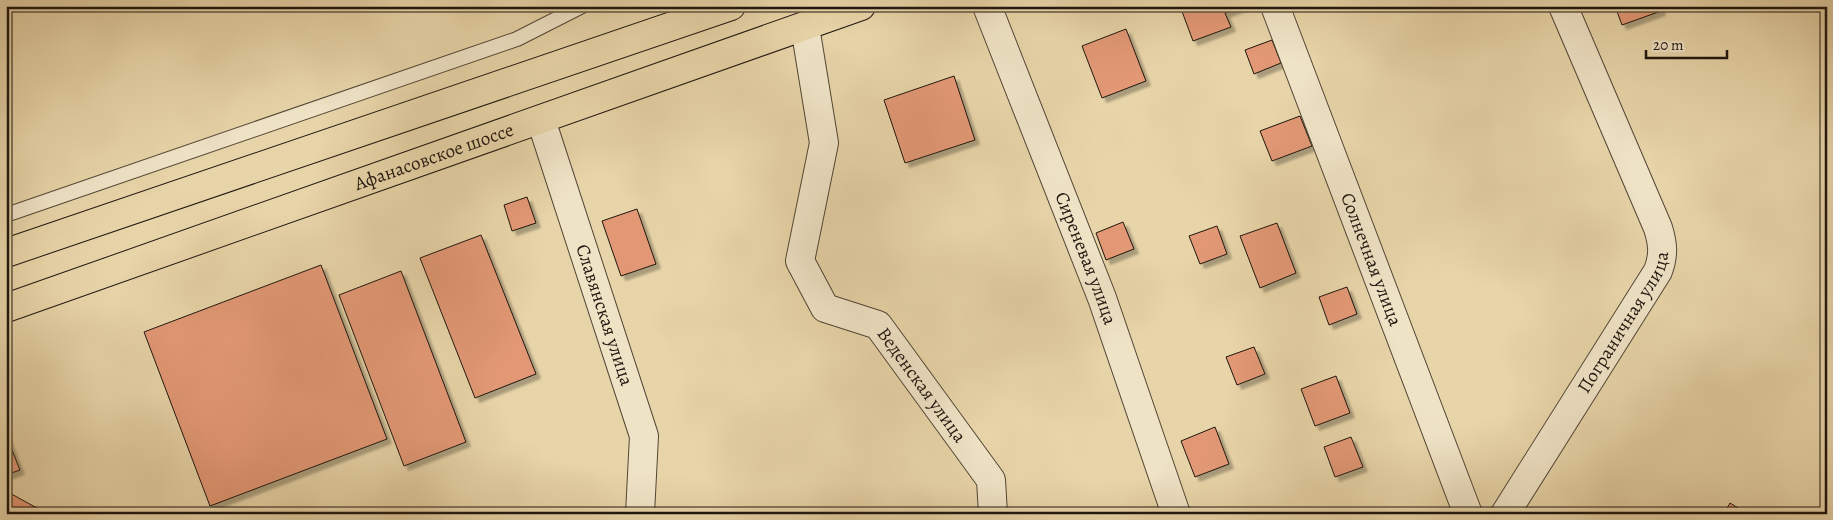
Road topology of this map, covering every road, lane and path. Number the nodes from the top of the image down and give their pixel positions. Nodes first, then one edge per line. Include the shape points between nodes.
1 (582, 6) edge
2 (731, 6) edge
3 (861, 6) edge
4 (987, 6) edge
5 (1275, 6) edge
6 (1563, 6) edge
7 (805, 27) junction
8 (541, 120) junction
9 (6, 215) edge
10 (6, 253) edge
11 (6, 308) edge
12 (640, 514) edge
13 (993, 514) edge
14 (1176, 514) edge
15 (1468, 514) edge
16 (1505, 514) edge

1 - 9 lane via 517,39
2 - 10 main road
3 - 7 main road, Афанасовское шоссе
4 - 14 street, Сиреневая улица via 1102,298
5 - 15 street, Солнечная улица
6 - 16 street, Пограничная улица via 1658,228 1663,259
7 - 8 main road, Афанасовское шоссе
7 - 13 street, Веденская улица via 824,143 800,261 825,308 878,325 991,480
8 - 11 main road, Афанасовское шоссе
8 - 12 street, Славянская улица via 644,436

